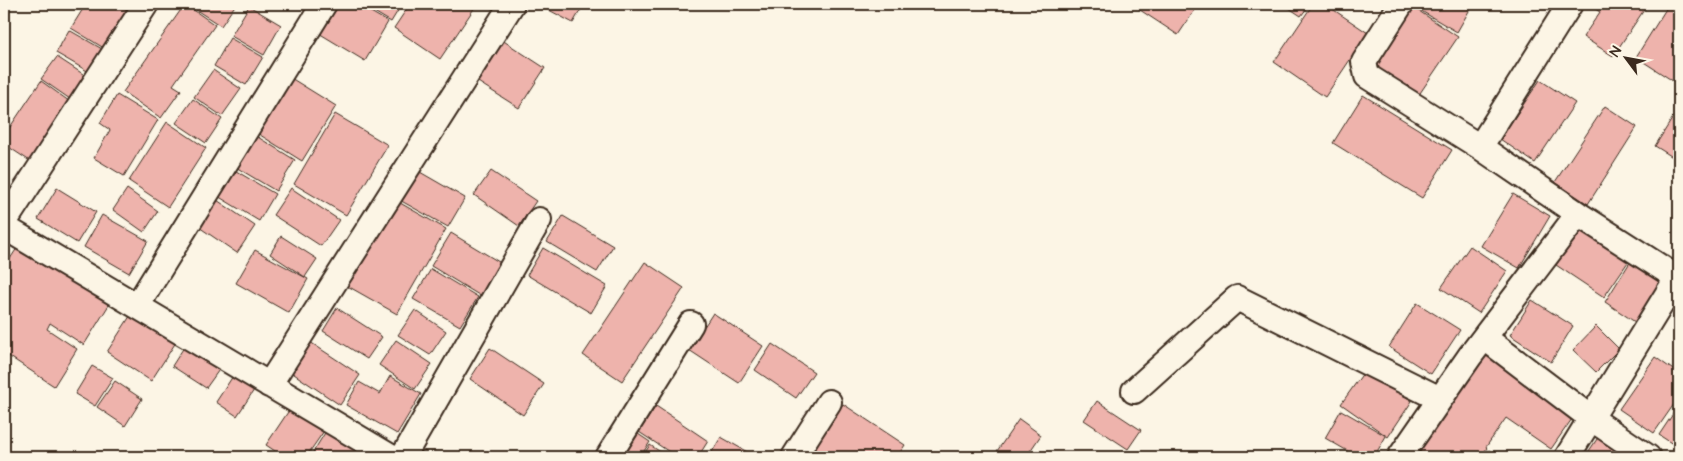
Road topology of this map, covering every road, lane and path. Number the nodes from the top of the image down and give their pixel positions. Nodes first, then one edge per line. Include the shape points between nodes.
1 (146, 4) edge
2 (324, 4) edge
3 (512, 4) edge
4 (1400, 4) edge
5 (1563, 6) edge
6 (1480, 147) junction
7 (1578, 214) junction
8 (539, 220) dead end
9 (4, 223) edge
10 (4, 227) edge
11 (1679, 277) edge
12 (137, 306) junction
13 (692, 324) dead end
14 (1485, 338) junction
15 (269, 385) junction
16 (1134, 391) dead end
17 (1440, 400) junction
18 (829, 402) dead end
19 (1592, 419) junction
20 (391, 457) edge
21 (403, 457) edge
22 (608, 457) edge
23 (794, 457) edge
24 (1400, 457) edge
25 (1568, 457) edge
26 (1648, 457) edge

1 - 9 street
2 - 12 street
3 - 15 street
4 - 6 street via 1364,62 1368,76
5 - 6 street
6 - 7 street
7 - 11 street
7 - 14 street
8 - 21 street
10 - 12 street
11 - 19 street
12 - 15 street
13 - 22 street
14 - 17 street
14 - 19 street
15 - 20 street
16 - 17 street via 1237,298
17 - 24 street
18 - 23 street
19 - 25 street
19 - 26 street

